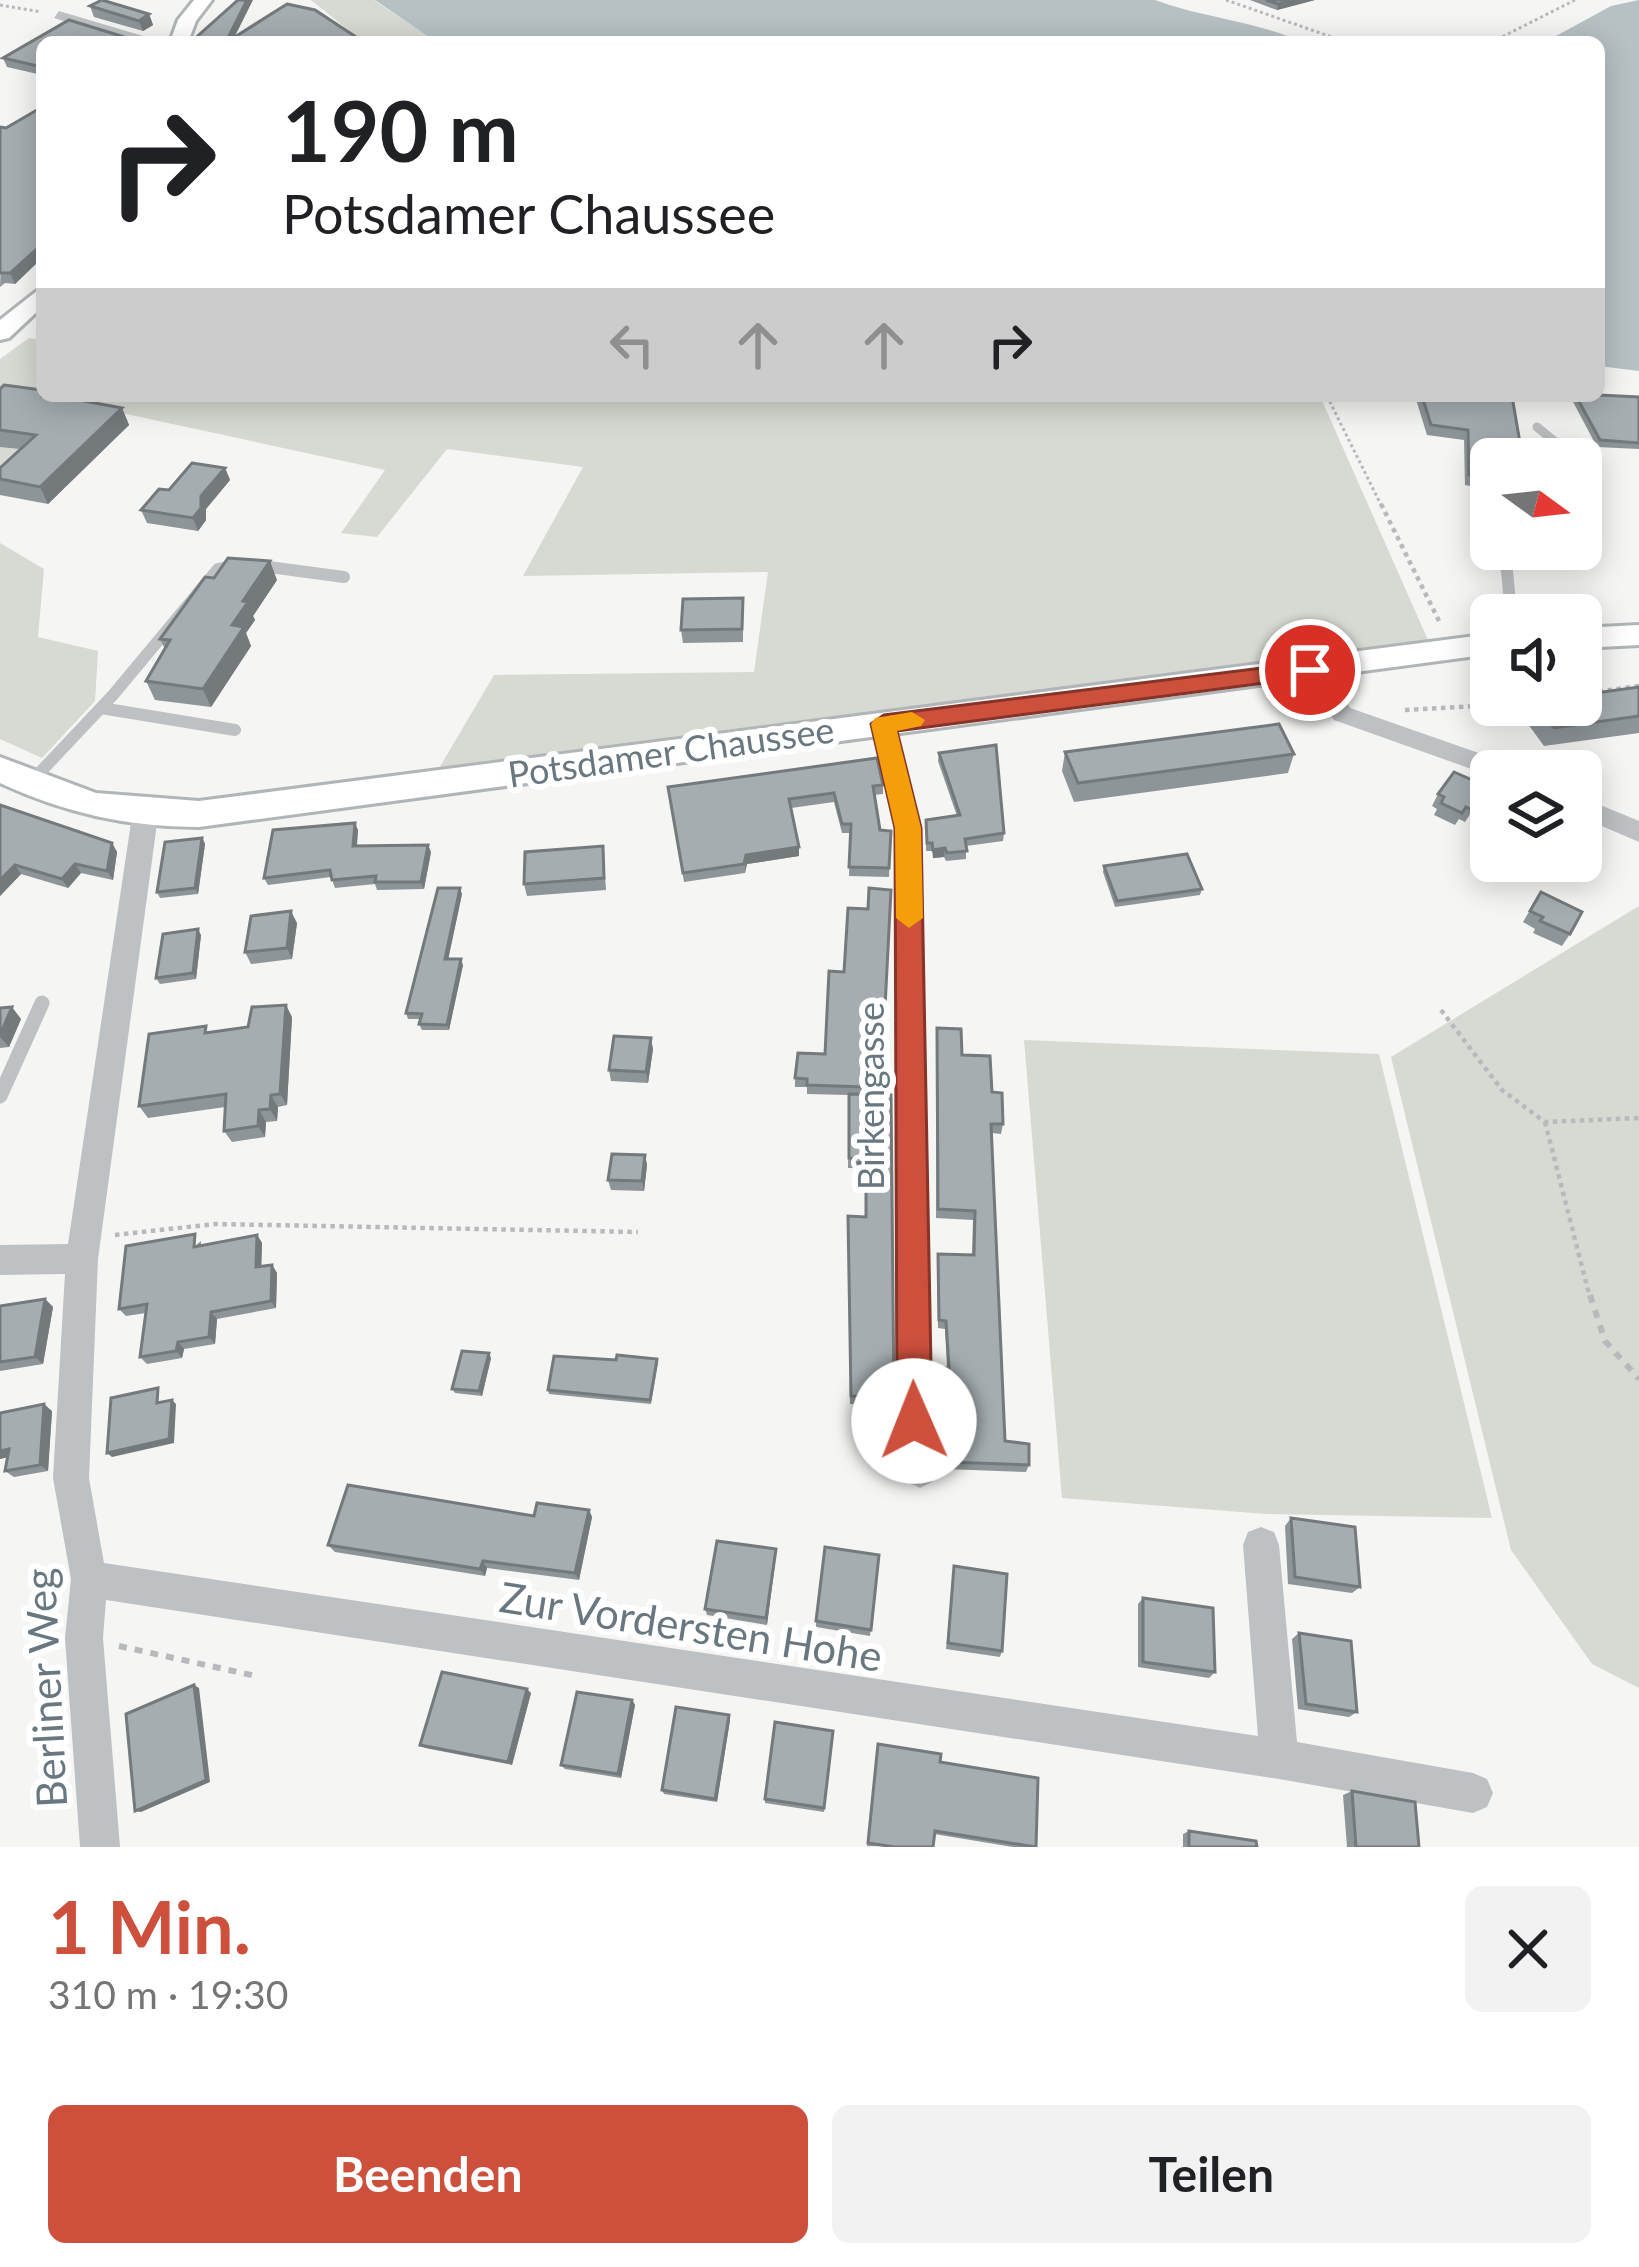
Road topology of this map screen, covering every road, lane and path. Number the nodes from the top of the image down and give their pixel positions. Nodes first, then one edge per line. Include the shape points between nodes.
1 (1226, 0) edge
2 (1575, 0) edge
3 (200, 4) edge
4 (0, 5) edge
5 (58, 15) joint
6 (128, 36) edge
7 (182, 36) edge
8 (1329, 36) edge
9 (1503, 36) edge
10 (36, 300) edge
11 (0, 333) edge
12 (1330, 402) edge
13 (1537, 427) dead end
14 (1553, 438) edge
15 (344, 577) dead end
16 (1639, 635) edge
17 (1602, 637) edge
18 (1470, 646) edge
19 (1451, 647) junction
20 (1310, 670) junction
21 (1639, 686) edge
22 (1602, 691) edge
23 (1470, 706) edge
24 (101, 708) junction
25 (1394, 710) dead end
26 (884, 724) junction
27 (235, 730) dead end
28 (1470, 759) edge
29 (15, 776) edge
30 (1602, 815) edge
31 (146, 816) junction
32 (1639, 832) edge
33 (42, 1003) dead end
34 (1441, 1010) dead end
35 (0, 1096) edge
36 (1639, 1118) edge
37 (1545, 1122) junction
38 (638, 1232) dead end
39 (83, 1249) junction
40 (0, 1259) edge
41 (1639, 1379) edge
42 (920, 1470) dead end
43 (1262, 1545) dead end
44 (89, 1579) junction
45 (84, 1638) junction
46 (256, 1676) dead end
47 (1279, 1759) junction
48 (1472, 1793) dead end
49 (100, 1847) edge

1 - 8 path
2 - 9 path
3 - 7 main road
4 - 5 path
5 - 6 street
10 - 11 main road
12 - 19 path
13 - 14 lane
15 - 24 lane via 247,564 218,569
16 - 17 main road
18 - 19 main road, Potsdamer Chaussee
19 - 20 main road, Potsdamer Chaussee
20 - 26 main road, Potsdamer Chaussee
20 - 28 street via 1342,714
21 - 22 path
23 - 25 path
24 - 27 lane
24 - 29 lane
26 - 31 main road, Potsdamer Chaussee
26 - 42 street, Birkengasse via 908,828
29 - 31 main road, Potsdamer Chaussee via 101,810
30 - 32 street
31 - 39 street, Berliner Weg
33 - 35 lane
34 - 37 path via 1502,1090
36 - 37 path
37 - 41 path via 1600,1332
38 - 39 path via 215,1224
39 - 40 street
39 - 44 street, Berliner Weg via 71,1478
43 - 47 street
44 - 45 street, Berliner Weg
44 - 47 street, Zur Vordersten Hohe
45 - 46 path
45 - 49 street, Berliner Weg
47 - 48 street, Zur Vordersten Hohe

